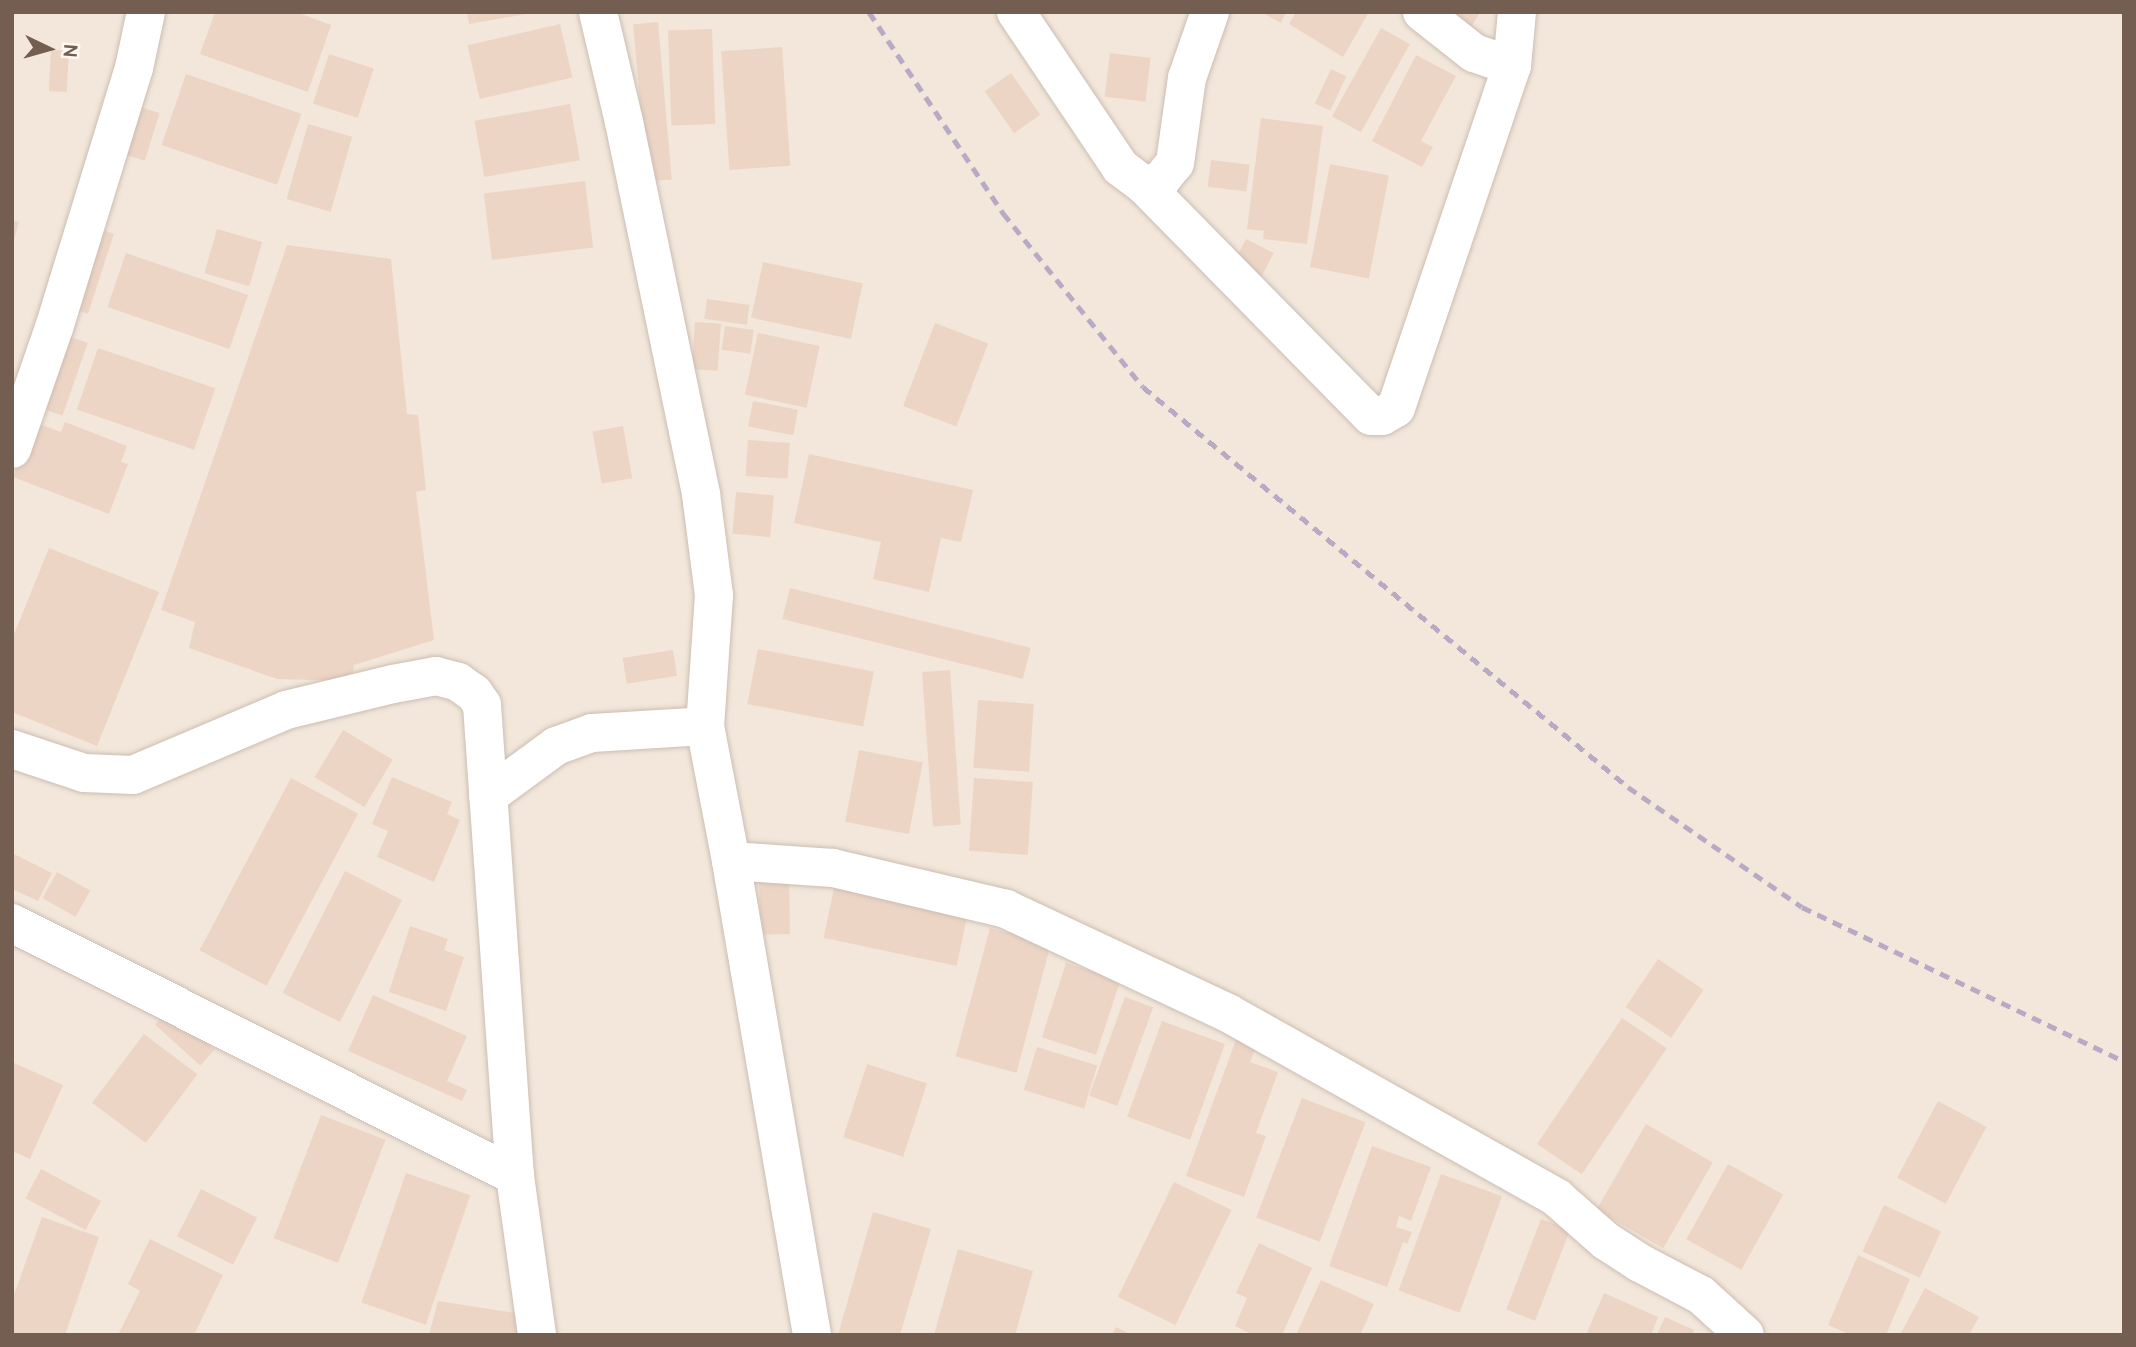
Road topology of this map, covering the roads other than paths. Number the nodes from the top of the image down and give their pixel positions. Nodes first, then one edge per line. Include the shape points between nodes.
1 (146, 12) edge
2 (598, 12) edge
3 (1016, 12) edge
4 (1210, 12) edge
5 (1422, 12) edge
6 (1517, 12) edge
7 (1512, 66) junction
8 (1144, 186) junction
9 (12, 449) edge
10 (705, 726) junction
11 (12, 749) edge
12 (488, 796) junction
13 (731, 861) junction
14 (12, 923) edge
15 (515, 1176) junction
16 (537, 1335) edge
17 (812, 1335) edge
18 (1745, 1335) edge

1 - 9 street via 134,68
2 - 10 street via 701,494 714,595
3 - 8 street via 1120,167
4 - 8 street via 1187,78 1175,163 1161,180
5 - 7 street via 1474,53
6 - 7 street
7 - 8 street via 1396,408 1382,416 1371,416
10 - 12 street via 592,733 556,746
10 - 13 street
11 - 12 street via 85,773 133,775 286,710 436,676 458,682 482,705
12 - 15 street
13 - 17 street
13 - 18 street via 833,868 1006,909 1216,1007 1557,1198 1617,1248 1701,1295
14 - 15 street
15 - 16 street

